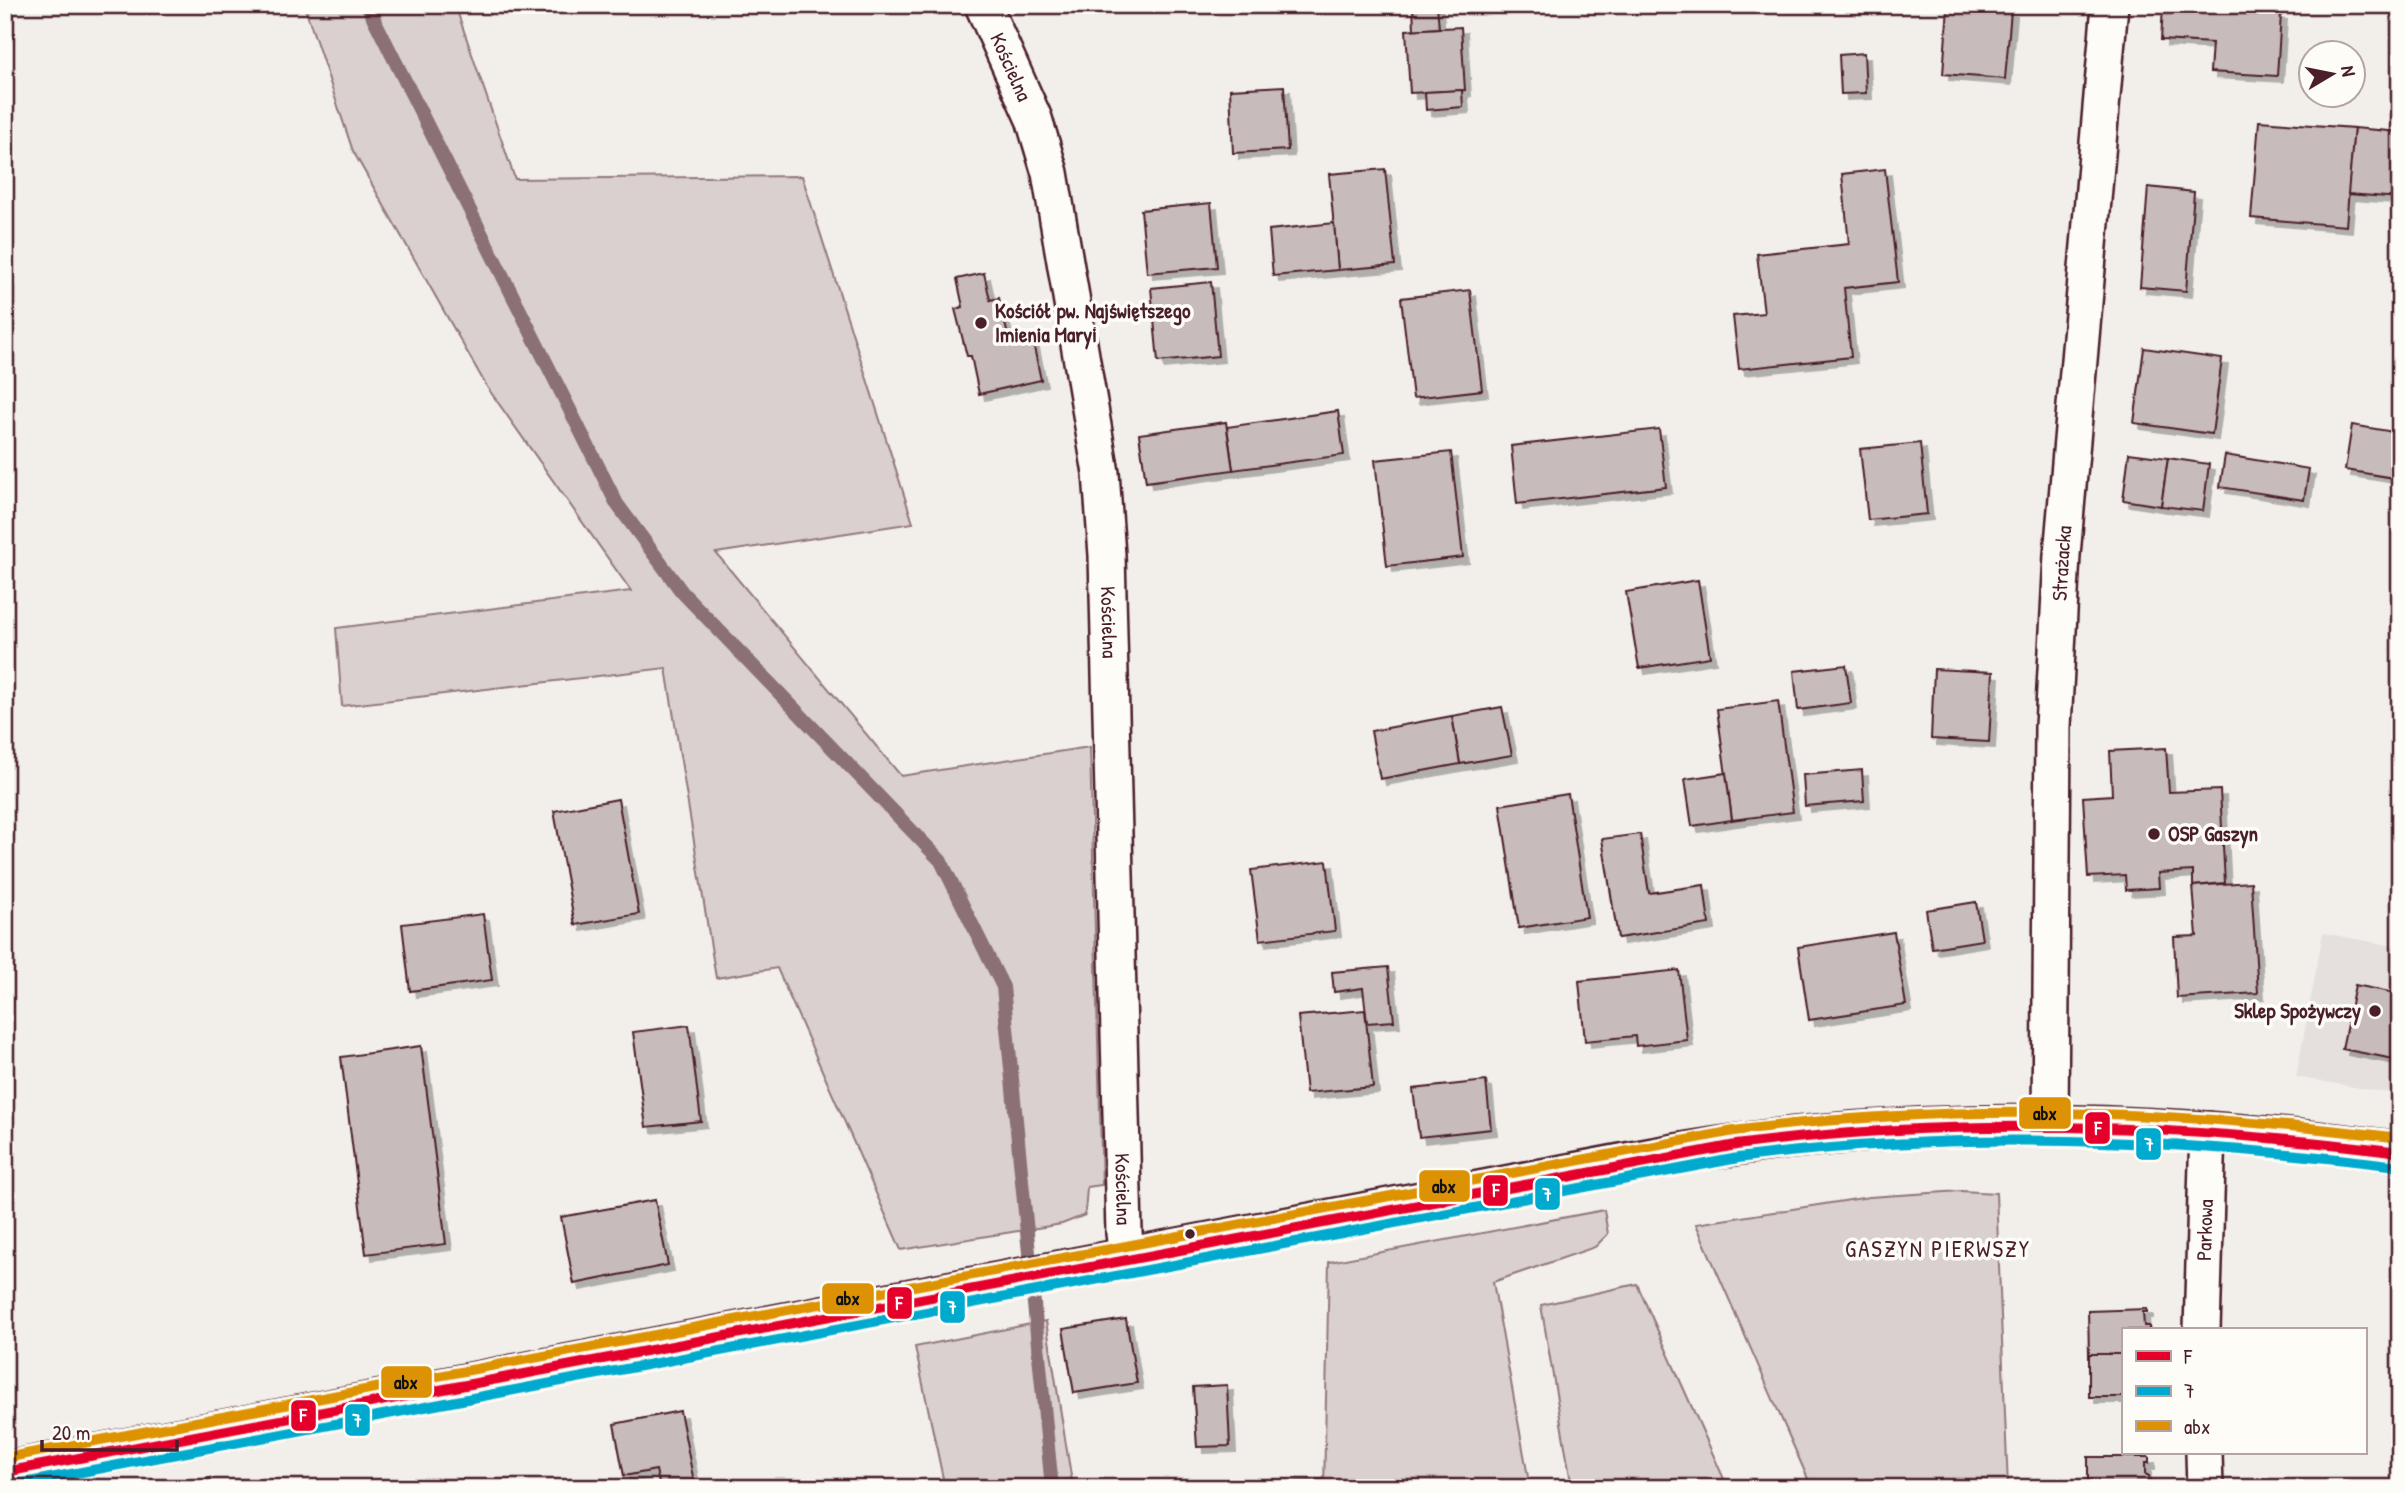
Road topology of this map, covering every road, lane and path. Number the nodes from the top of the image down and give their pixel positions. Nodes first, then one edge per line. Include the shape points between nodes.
1 (983, 5) edge
2 (2109, 5) edge
3 (2050, 1123) junction
4 (2208, 1130) junction
5 (2400, 1152) edge
6 (1127, 1257) junction
7 (2202, 1328) edge
8 (2204, 1454) edge
9 (5, 1472) edge
10 (2204, 1488) edge

1 - 6 street, Kościelna via 1034,118 1050,173 1101,473
2 - 3 street, Strażacka via 2054,699
3 - 4 main road
3 - 6 main road via 1925,1127 1767,1141
4 - 5 main road
4 - 7 street, Parkowa
6 - 9 main road
8 - 10 street

